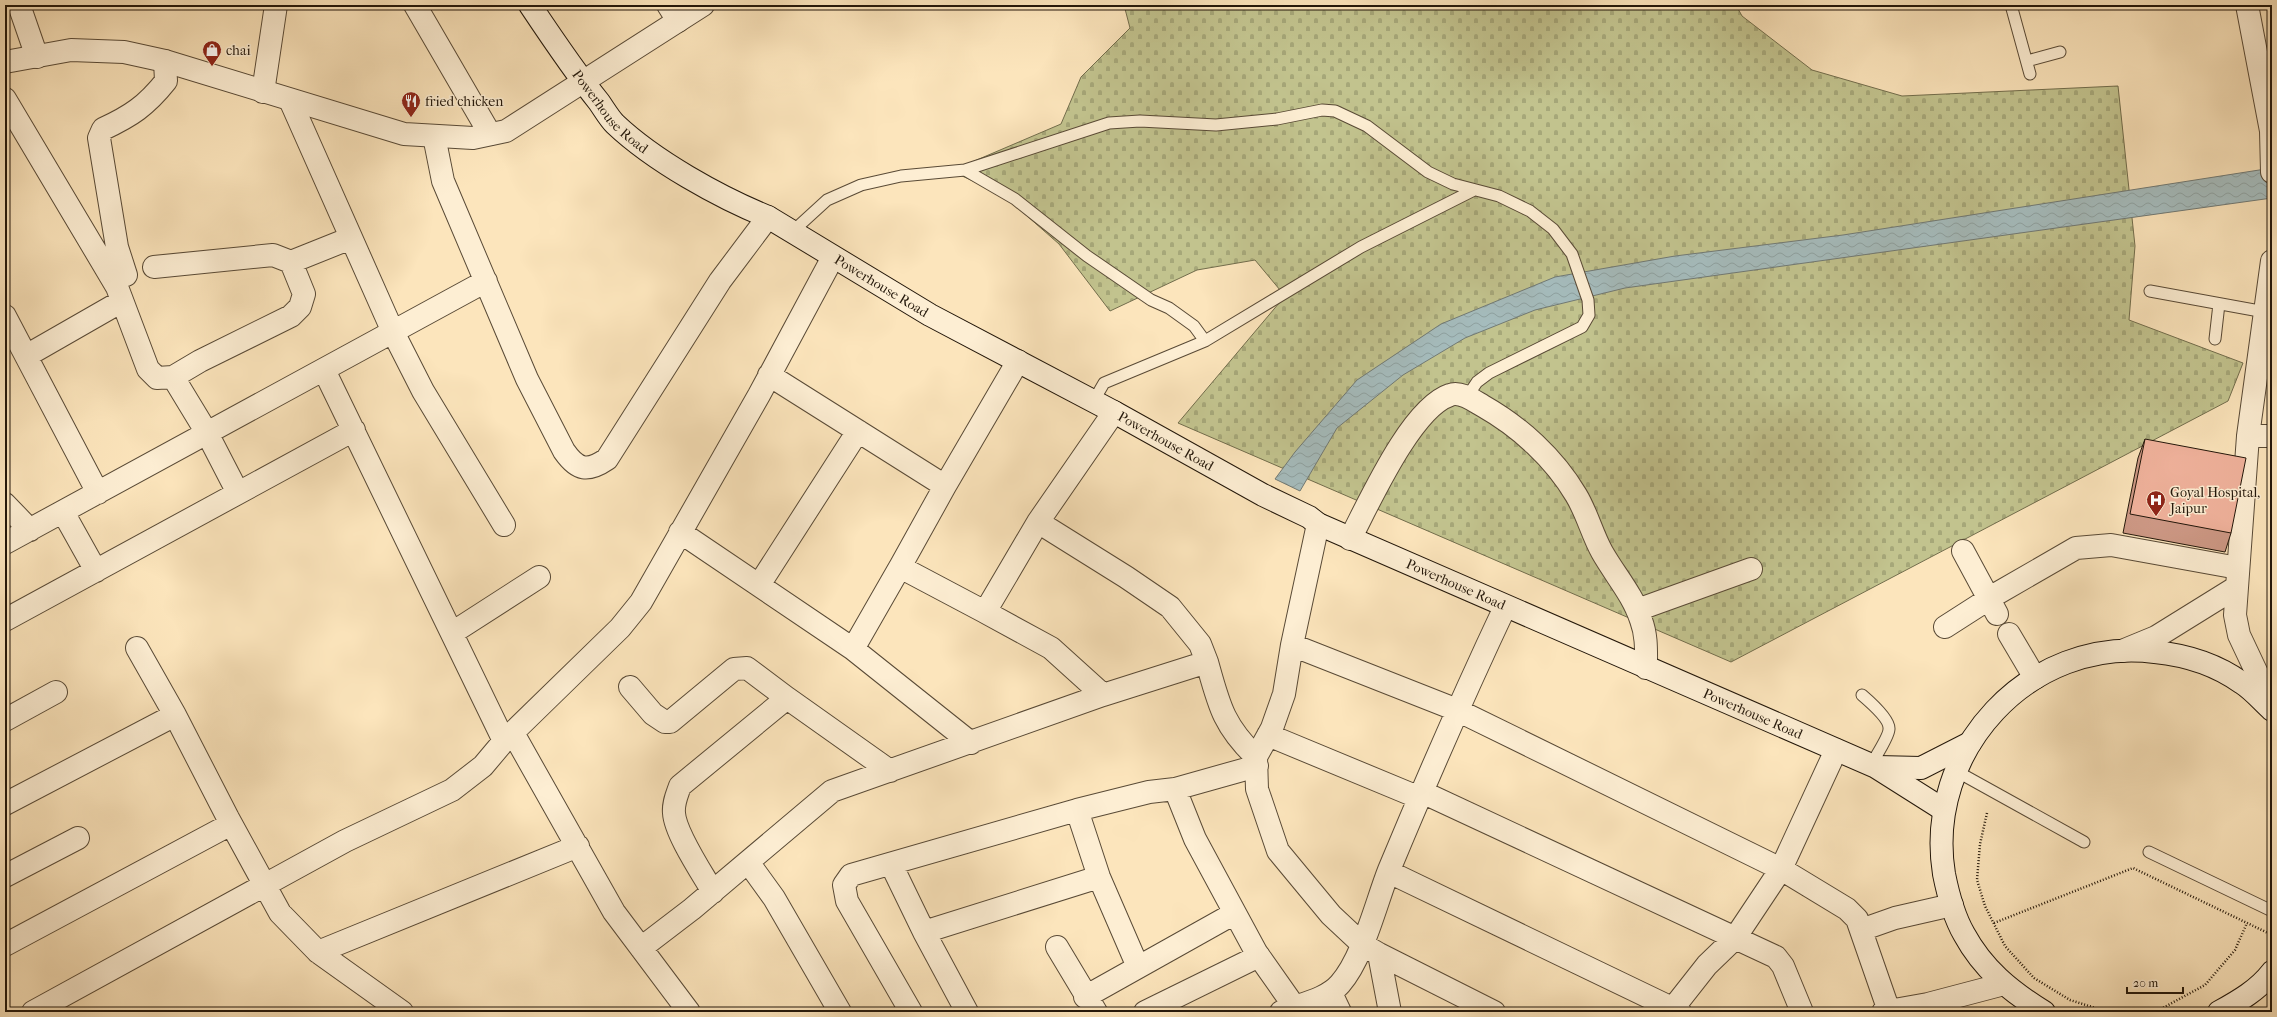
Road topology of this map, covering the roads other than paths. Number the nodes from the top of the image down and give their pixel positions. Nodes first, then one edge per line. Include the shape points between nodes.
1 (19, 5) edge
2 (276, 5) edge
3 (415, 5) edge
4 (530, 5) edge
5 (703, 5) edge
6 (2011, 5) edge
7 (2248, 5) edge
8 (673, 13) edge
9 (2060, 52) dead end
10 (37, 57) junction
11 (2027, 61) junction
12 (5, 62) edge
13 (165, 62) junction
14 (2030, 74) dead end
15 (581, 82) junction
16 (263, 92) junction
17 (5, 99) edge
18 (290, 100) junction
19 (490, 134) junction
20 (434, 136) junction
21 (2272, 164) edge
22 (965, 170) junction
23 (1474, 190) junction
24 (768, 217) junction
25 (792, 232) junction
26 (351, 238) junction
27 (833, 257) junction
28 (2272, 261) edge
29 (291, 262) junction
30 (154, 267) dead end
31 (126, 275) dead end
32 (486, 282) junction
33 (2150, 291) dead end
34 (122, 301) junction
35 (2219, 304) junction
36 (2265, 312) junction
37 (5, 316) edge
38 (393, 332) junction
39 (2215, 339) dead end
40 (1205, 341) junction
41 (26, 356) junction
42 (1018, 361) junction
43 (324, 370) junction
44 (769, 375) junction
45 (174, 378) junction
46 (1467, 397) junction
47 (1093, 402) junction
48 (1114, 412) junction
49 (354, 430) junction
50 (858, 431) junction
51 (207, 433) junction
52 (2248, 436) junction
53 (2272, 436) edge
54 (944, 486) junction
55 (98, 493) junction
56 (238, 493) junction
57 (5, 504) edge
58 (63, 512) junction
59 (1314, 521) junction
60 (1038, 522) junction
61 (504, 525) dead end
62 (30, 530) junction
63 (680, 532) junction
64 (1350, 539) junction
65 (5, 544) edge
66 (1963, 551) dead end
67 (900, 567) junction
68 (1751, 569) dead end
69 (96, 571) junction
70 (539, 577) dead end
71 (2237, 578) junction
72 (759, 585) junction
73 (1993, 606) junction
74 (1505, 607) junction
75 (1637, 610) junction
76 (985, 612) junction
77 (5, 620) edge
78 (1945, 627) dead end
79 (452, 633) junction
80 (2009, 634) dead end
81 (1292, 645) junction
82 (138, 648) dead end
83 (853, 649) junction
84 (2122, 650) junction
85 (1207, 662) junction
86 (1646, 668) junction
87 (2035, 678) junction
88 (630, 687) dead end
89 (56, 692) dead end
90 (1103, 695) junction
91 (1862, 695) dead end
92 (787, 698) junction
93 (2272, 705) edge
94 (1457, 710) junction
95 (2272, 710) edge
96 (175, 715) junction
97 (5, 720) edge
98 (1268, 735) junction
99 (508, 737) junction
100 (971, 743) junction
101 (1970, 743) junction
102 (1836, 750) junction
103 (1256, 761) junction
104 (1873, 766) junction
105 (890, 771) junction
106 (1956, 771) junction
107 (1175, 789) junction
108 (1421, 795) junction
109 (5, 804) edge
110 (1077, 810) junction
111 (1944, 810) junction
112 (231, 824) junction
113 (78, 838) dead end
114 (2084, 842) dead end
115 (578, 846) junction
116 (2149, 852) dead end
117 (748, 862) junction
118 (891, 864) junction
119 (1781, 869) junction
120 (1389, 872) junction
121 (5, 876) edge
122 (1099, 877) junction
123 (265, 885) junction
124 (713, 892) junction
125 (1952, 905) junction
126 (2272, 911) edge
127 (1235, 913) junction
128 (1861, 930) junction
129 (924, 932) junction
130 (1735, 938) junction
131 (5, 945) edge
132 (1057, 947) dead end
133 (641, 948) junction
134 (1366, 950) junction
135 (318, 952) junction
136 (1259, 956) junction
137 (1138, 967) junction
138 (2270, 977) edge
139 (2004, 984) junction
140 (1338, 996) edge
141 (1090, 1004) edge
142 (1462, 1005) edge
143 (680, 1009) edge
144 (1288, 1009) edge
145 (1674, 1011) edge
146 (1886, 1011) edge
147 (33, 1012) edge
148 (402, 1012) edge
149 (840, 1012) edge
150 (911, 1012) edge
151 (967, 1012) edge
152 (1145, 1012) edge
153 (1390, 1012) edge
154 (1494, 1012) edge
155 (1802, 1012) edge
156 (2044, 1012) edge
157 (2219, 1012) edge

1 - 10 street
2 - 16 street
3 - 19 street
4 - 15 street, Powerhouse Road
5 - 8 street
6 - 11 lane
7 - 21 street via 2271,131
8 - 15 street
9 - 11 lane
10 - 12 street
10 - 13 street via 71,50 124,52
11 - 14 lane
13 - 16 street
13 - 31 street via 166,81 155,94 129,117 102,129 100,138 117,247
15 - 19 street via 506,131
15 - 24 street, Powerhouse Road via 615,123 645,148 745,208
16 - 18 street
17 - 34 street via 117,287
18 - 20 street via 404,134
18 - 26 street
19 - 20 street via 473,138
20 - 32 street via 442,181
22 - 23 lane via 1109,123 1222,125 1335,110 1367,126 1428,172 1453,184
22 - 25 lane via 901,176 861,185 827,200
22 - 40 lane via 1015,199 1087,256 1151,300 1169,308 1194,326
23 - 40 lane via 1361,247
23 - 46 lane via 1499,196 1530,211 1553,229 1572,254 1588,300 1589,315 1582,327 1489,373 1477,382
24 - 25 street, Powerhouse Road
24 - 32 street via 720,281 607,459 595,467 583,468 571,461 564,451 527,379
25 - 27 street, Powerhouse Road
26 - 29 street
26 - 38 street
27 - 42 street, Powerhouse Road via 930,315
27 - 44 street
28 - 36 street
29 - 30 street via 274,255 260,255
29 - 45 street via 304,294 300,307 291,316 200,361
32 - 38 street
33 - 35 lane
34 - 41 street
34 - 45 street via 148,369 157,378
35 - 36 lane
35 - 39 lane
36 - 52 street
37 - 41 street
38 - 43 street
38 - 61 street via 423,391
40 - 47 lane via 1104,383
41 - 55 street
42 - 47 street, Powerhouse Road
42 - 54 street
43 - 49 street
43 - 51 street
44 - 50 street
44 - 63 street
45 - 51 street
46 - 64 street via 1451,394 1440,400 1409,432
46 - 75 street via 1503,418 1534,443 1562,475 1576,496 1602,552
47 - 48 street, Powerhouse Road
48 - 59 street, Powerhouse Road
48 - 60 street
49 - 56 street
49 - 79 street
50 - 54 street
50 - 72 street
51 - 55 street
51 - 56 street
52 - 53 street
52 - 71 street
54 - 67 street
55 - 58 street
56 - 69 street
57 - 62 street
58 - 62 street
58 - 69 street
59 - 64 street, Powerhouse Road
59 - 81 street
60 - 76 street
60 - 85 street via 1170,607 1200,644
62 - 65 street
63 - 72 street
63 - 99 street via 641,602 620,628
64 - 74 street, Powerhouse Road
66 - 73 street
67 - 76 street
67 - 83 street
68 - 75 street
69 - 77 street
70 - 79 street
71 - 73 street via 2111,545 2076,548
71 - 84 street via 2156,637
71 - 93 street via 2235,615 2239,635
72 - 83 street
73 - 78 street
74 - 86 street, Powerhouse Road
74 - 94 street
75 - 86 street via 1646,635
76 - 90 street via 1051,648
79 - 99 street
80 - 87 street
81 - 94 street
81 - 98 street via 1284,694
82 - 96 street
83 - 100 street
84 - 87 street via 2071,661
84 - 95 street via 2169,654 2199,662 2243,683
85 - 90 street
85 - 103 street via 1221,710 1234,733
86 - 102 street, Powerhouse Road
87 - 101 street via 2011,694 1985,720
88 - 92 street via 653,714 665,722 670,722 734,669 747,668
89 - 97 street
90 - 100 street
91 - 104 lane via 1888,722 1889,729
92 - 105 street
92 - 124 street via 680,786 674,814 680,832
94 - 108 street
94 - 119 street
96 - 109 street
96 - 112 street
98 - 103 street
98 - 108 street
99 - 115 street
99 - 123 street via 483,766 452,790 345,841
100 - 105 street
101 - 104 street via 1920,768
101 - 106 street
102 - 104 street, Powerhouse Road
102 - 119 street
103 - 107 street
103 - 134 street via 1257,788 1278,851 1331,915
104 - 111 street
105 - 117 street via 832,791
106 - 111 street
106 - 114 lane
107 - 110 street via 1149,792
107 - 127 street via 1195,839
108 - 120 street
108 - 130 street
110 - 118 street
110 - 122 street
111 - 125 street via 1941,854
112 - 123 street
112 - 131 street
113 - 121 street
115 - 133 street via 614,912
115 - 135 street
116 - 126 lane
117 - 124 street
117 - 149 street via 774,898
118 - 129 street
118 - 150 street via 851,875 844,885 847,901
119 - 128 street via 1847,909 1857,919
119 - 130 street
120 - 134 street
120 - 145 street
122 - 129 street
122 - 137 street
123 - 135 street via 280,912
123 - 147 street
124 - 133 street
125 - 128 street via 1894,918
125 - 139 street via 1963,933 1987,968
127 - 136 street
127 - 137 street
128 - 146 street
129 - 151 street
130 - 145 street via 1707,965
130 - 155 street via 1776,957 1783,966
132 - 141 street
133 - 143 street
134 - 140 street
134 - 142 street
134 - 153 street
135 - 148 street
136 - 144 street
136 - 152 street
137 - 141 street
138 - 157 street via 2241,1000
139 - 146 street via 1928,1004
139 - 156 street via 2015,995
140 - 144 street
142 - 154 street

